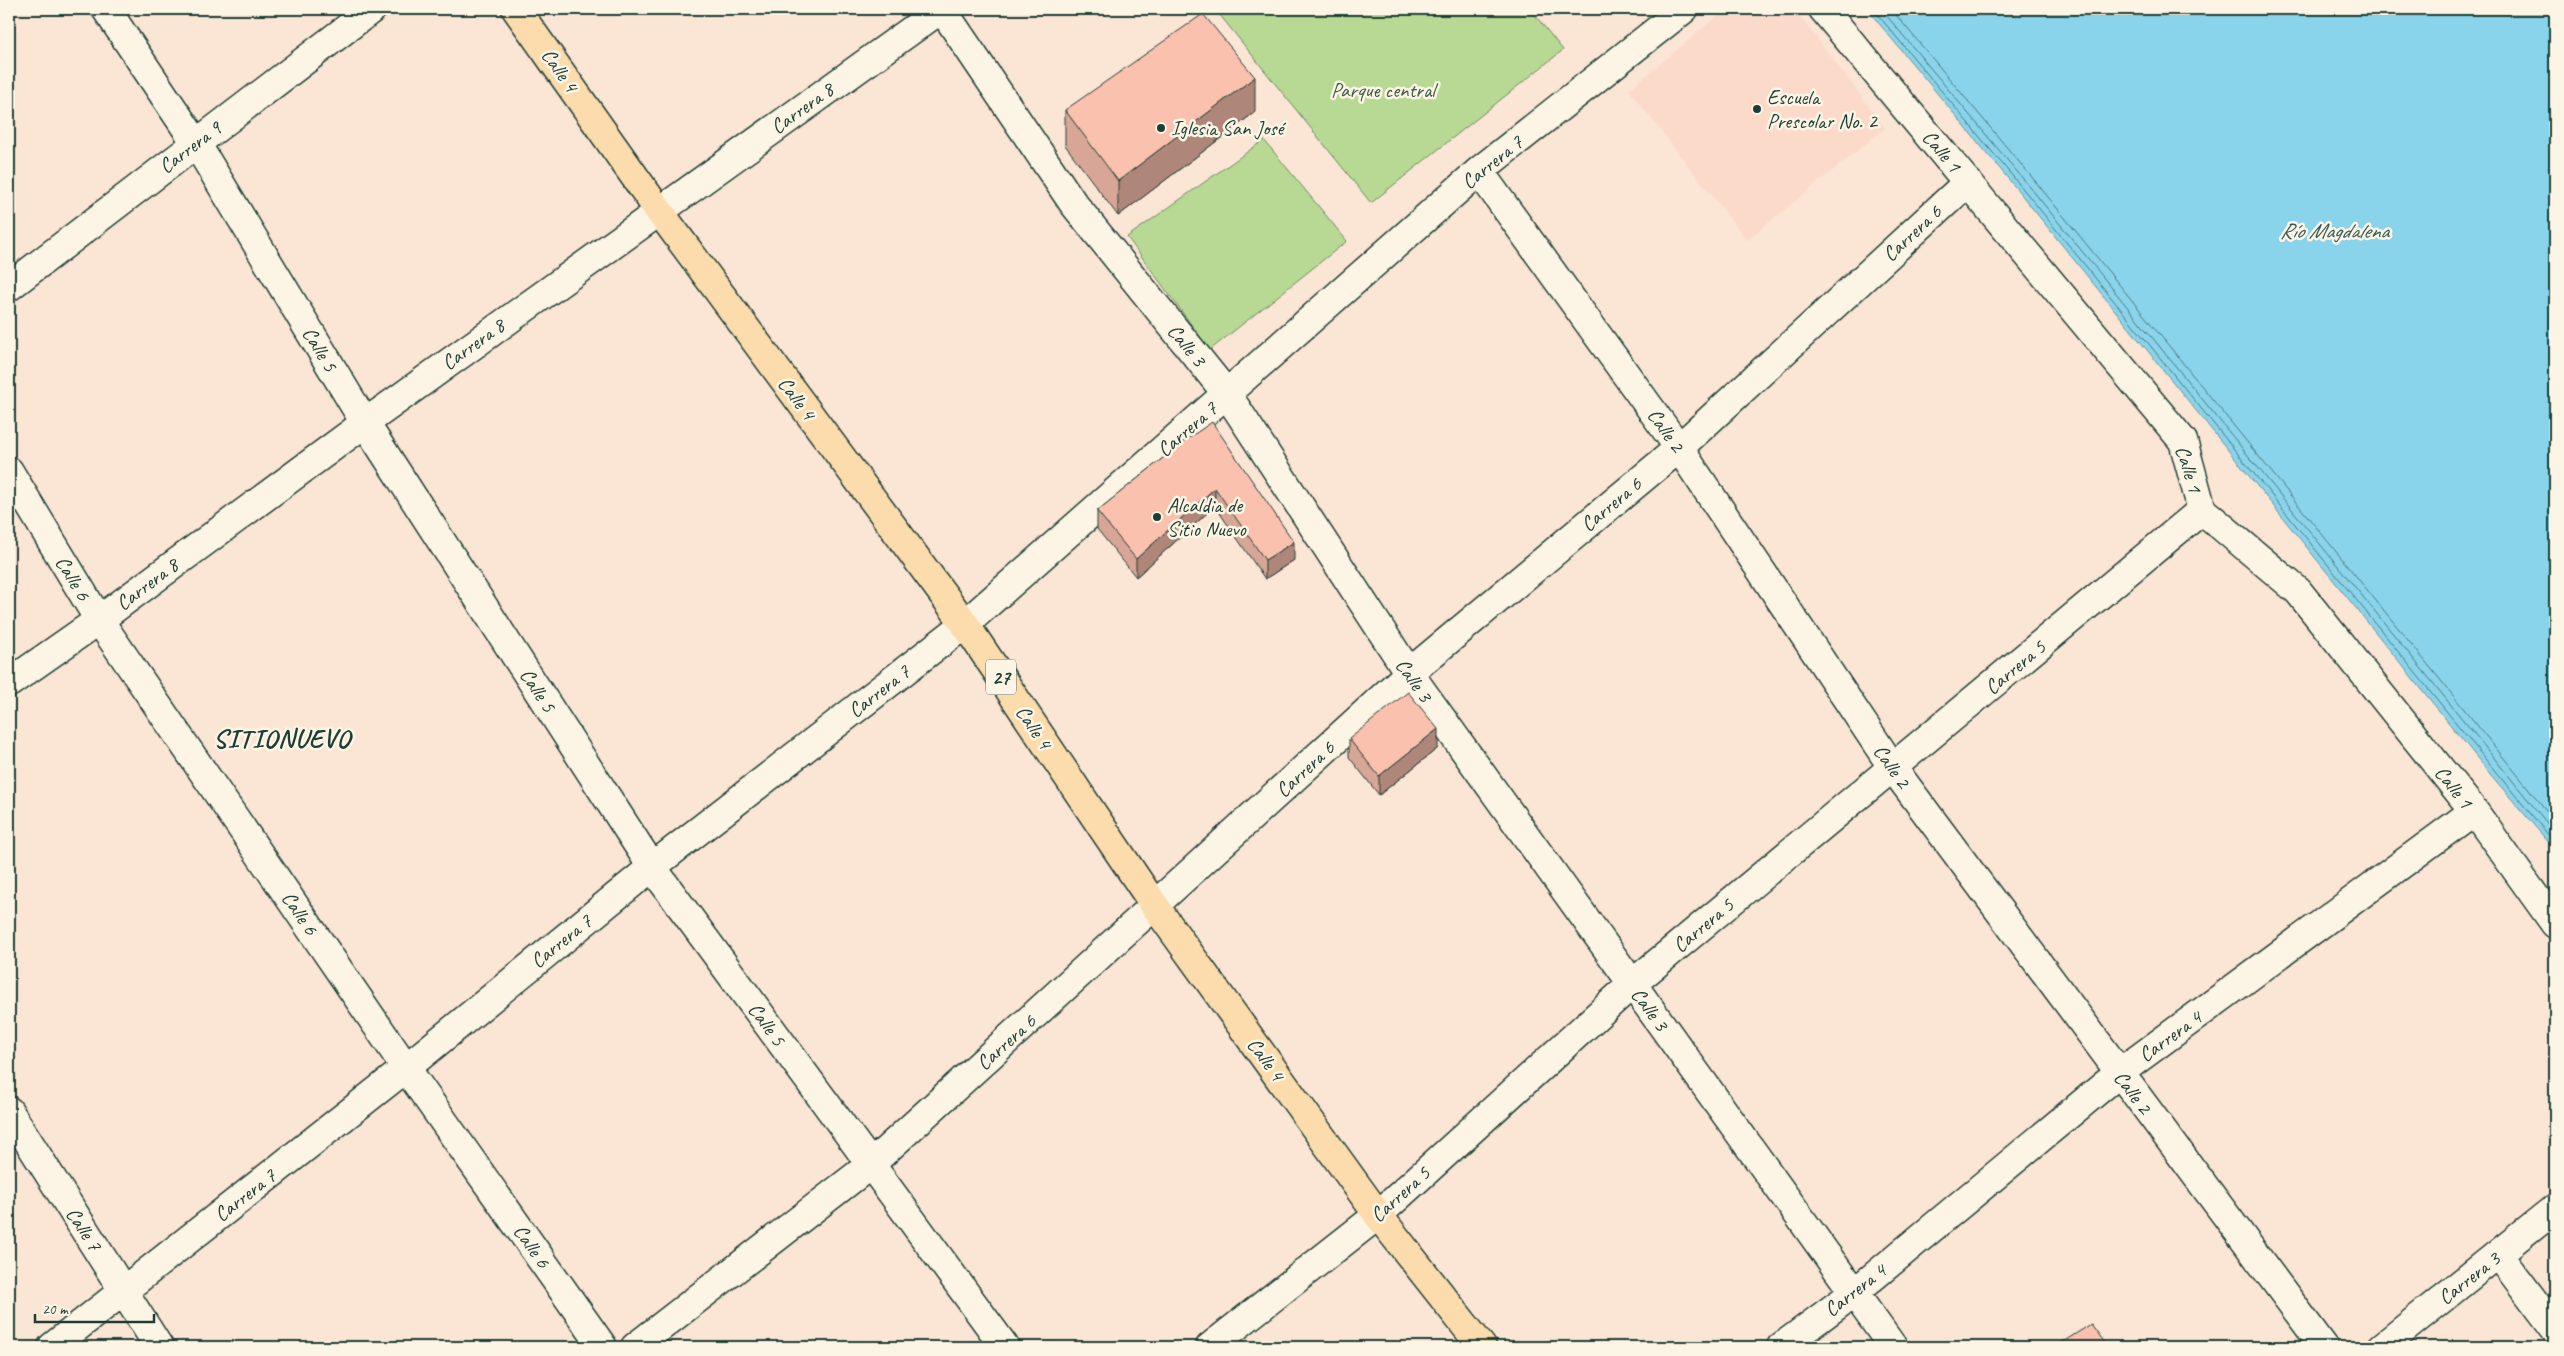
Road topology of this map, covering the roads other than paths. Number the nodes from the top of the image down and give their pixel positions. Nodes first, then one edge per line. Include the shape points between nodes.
1 (106, 9) edge
2 (372, 9) edge
3 (516, 9) edge
4 (941, 9) edge
5 (1684, 9) edge
6 (1824, 9) edge
7 (196, 143) junction
8 (1479, 171) junction
9 (1968, 182) junction
10 (659, 211) junction
11 (9, 287) edge
12 (1227, 394) junction
13 (364, 423) junction
14 (1679, 448) junction
15 (9, 471) edge
16 (2202, 510) junction
17 (99, 620) junction
18 (965, 624) junction
19 (1409, 673) junction
20 (9, 683) edge
21 (1893, 768) junction
22 (2474, 811) junction
23 (652, 867) junction
24 (1156, 906) junction
25 (2555, 924) edge
26 (1632, 984) junction
27 (406, 1068) junction
28 (2119, 1073) junction
29 (9, 1111) edge
30 (870, 1165) junction
31 (2555, 1208) edge
32 (1378, 1215) junction
33 (2499, 1255) junction
34 (123, 1290) junction
35 (1855, 1292) junction
36 (2555, 1329) edge
37 (52, 1347) edge
38 (159, 1347) edge
39 (603, 1347) edge
40 (635, 1347) edge
41 (1005, 1347) edge
42 (1210, 1347) edge
43 (1482, 1347) edge
44 (1781, 1347) edge
45 (1894, 1347) edge
46 (2324, 1347) edge
47 (2382, 1347) edge

1 - 7 street, Calle 5
2 - 7 street, Carrera 9
3 - 10 main road, Calle 4 / 27
4 - 10 street, Carrera 8
4 - 12 street, Calle 3 via 1073,203
5 - 8 street, Carrera 7
6 - 9 street, Calle 1
7 - 11 street, Carrera 9
7 - 13 street, Calle 5
8 - 12 street, Carrera 7
8 - 14 street, Calle 2
9 - 14 street, Carrera 6
9 - 16 street, Calle 1 via 2183,441
10 - 13 street, Carrera 8
10 - 18 main road, Calle 4 / 27
12 - 18 street, Carrera 7
12 - 19 street, Calle 3
13 - 17 street, Carrera 8
13 - 23 street, Calle 5
14 - 19 street, Carrera 6
14 - 21 street, Calle 2
15 - 17 street, Calle 6
16 - 21 street, Carrera 5
16 - 22 street, Calle 1 via 2298,591
17 - 20 street, Carrera 8
17 - 27 street, Calle 6
18 - 23 street, Carrera 7
18 - 24 main road, Calle 4 / 27
19 - 24 street, Carrera 6
19 - 26 street, Calle 3
21 - 26 street, Carrera 5
21 - 28 street, Calle 2
22 - 25 street, Calle 1
22 - 28 street, Carrera 4
23 - 27 street, Carrera 7
23 - 30 street, Calle 5
24 - 30 street, Carrera 6
24 - 32 main road, Calle 4 / 27
26 - 32 street, Carrera 5
26 - 35 street, Calle 3
27 - 34 street, Carrera 7
27 - 39 street, Calle 6
28 - 35 street, Carrera 4
28 - 46 street, Calle 2
29 - 34 street, Calle 7
30 - 40 street, Carrera 6
30 - 41 street, Calle 5
31 - 33 street, Carrera 3
32 - 42 street, Carrera 5
32 - 43 main road, Calle 4 / 27
33 - 36 street
33 - 47 street, Carrera 3
34 - 37 street, Carrera 7
34 - 38 street, Calle 7
35 - 44 street, Carrera 4
35 - 45 street, Calle 3

